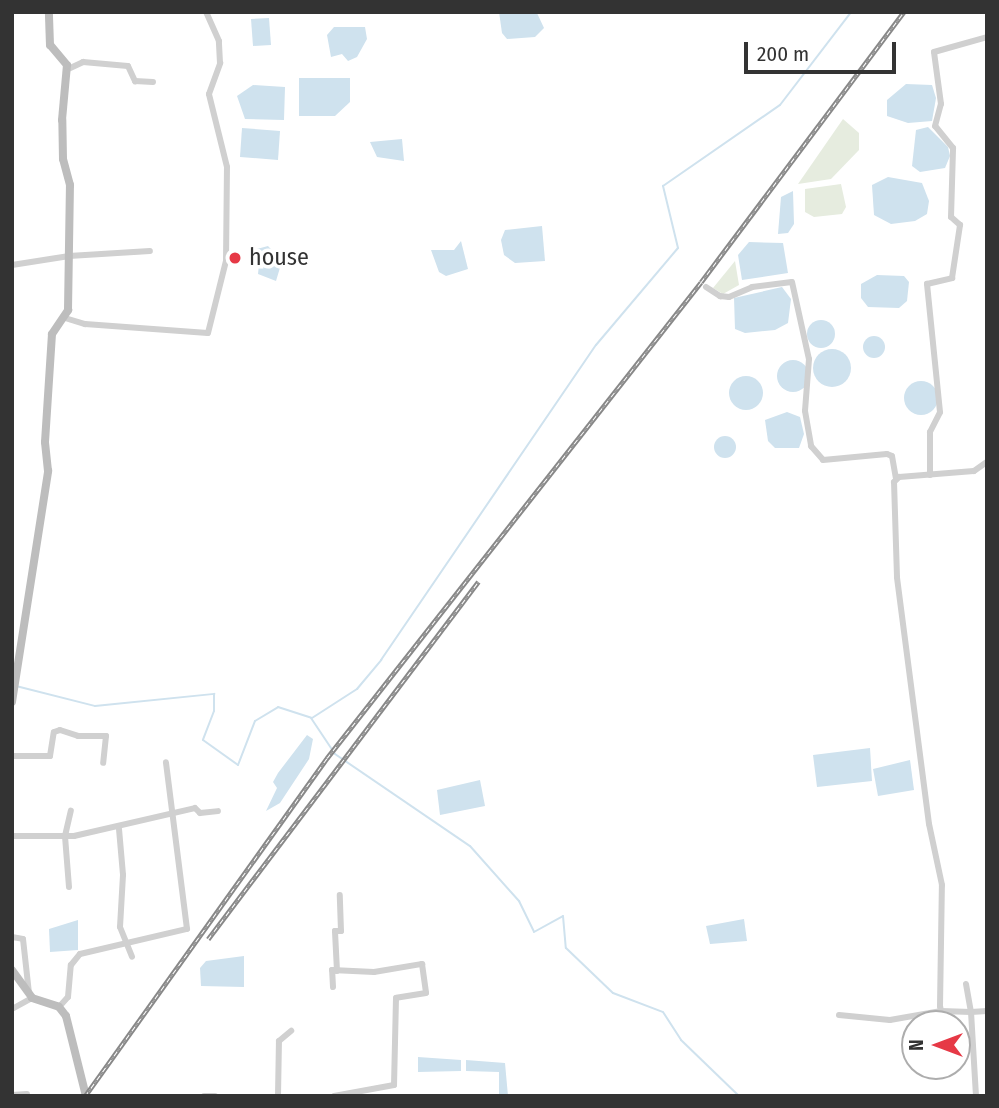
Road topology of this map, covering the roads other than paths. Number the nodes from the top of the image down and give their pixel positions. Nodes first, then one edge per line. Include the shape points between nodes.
1 (49, 12) edge
2 (206, 12) edge
3 (987, 37) edge
4 (66, 70) junction
5 (153, 82) dead end
6 (150, 251) dead end
7 (69, 256) junction
8 (12, 265) edge
9 (706, 287) dead end
10 (65, 318) junction
11 (987, 462) edge
12 (930, 475) junction
13 (896, 479) junction
14 (12, 702) edge
15 (12, 756) edge
16 (103, 762) dead end
17 (166, 762) dead end
18 (71, 811) dead end
19 (218, 811) dead end
20 (171, 816) junction
21 (119, 829) junction
22 (12, 836) edge
23 (65, 836) junction
24 (69, 887) dead end
25 (340, 895) dead end
26 (12, 937) edge
27 (126, 942) junction
28 (132, 957) dead end
29 (12, 970) edge
30 (337, 971) junction
31 (966, 984) dead end
32 (333, 987) dead end
33 (30, 996) junction
34 (59, 1007) junction
35 (12, 1009) edge
36 (942, 1010) edge
37 (971, 1010) edge
38 (987, 1011) edge
39 (971, 1012) joint
40 (839, 1015) dead end
41 (901, 1018) edge
42 (291, 1031) dead end
43 (27, 1094) edge
44 (12, 1095) edge
45 (276, 1095) edge
46 (86, 1096) edge
47 (204, 1096) edge
48 (215, 1096) edge
49 (334, 1096) edge
50 (976, 1096) edge

1 - 4 main road via 50,45 65,61
2 - 10 street via 219,41 220,63 209,94 227,167 226,261 208,333 85,324
3 - 12 street via 934,52 942,104 936,126 953,148 951,217 960,225 952,278 927,284 940,412 930,432
4 - 5 street via 83,62 128,66 135,81
4 - 7 main road via 62,120 63,159 70,185
6 - 7 street
7 - 8 street
7 - 10 main road
9 - 13 street via 729,297 752,287 792,282 810,359 805,411 811,446 823,460 887,454 892,456
10 - 14 main road via 52,334 45,442 48,471
11 - 12 street via 974,471
12 - 13 street
13 - 36 street via 897,577 929,824 942,885
15 - 16 street via 50,756 53,735 60,730 78,736 106,736
17 - 20 street via 171,775
18 - 23 street
19 - 20 street via 200,813 195,808
20 - 21 street via 144,818
20 - 27 street via 187,929
21 - 23 street
21 - 27 street via 123,875 120,927
22 - 23 street
23 - 24 street
25 - 30 street via 341,932 335,932
26 - 33 street via 23,939
27 - 28 street
27 - 34 street via 80,954 71,965 68,997
29 - 33 main road
30 - 32 street via 332,970
30 - 49 street via 374,972 422,964 425,993 396,998 394,1085
31 - 37 street
33 - 34 main road
33 - 35 street
34 - 46 main road via 74,1040
38 - 39 street
39 - 50 street
40 - 41 street
42 - 45 street via 279,1041
43 - 44 street
47 - 48 street

